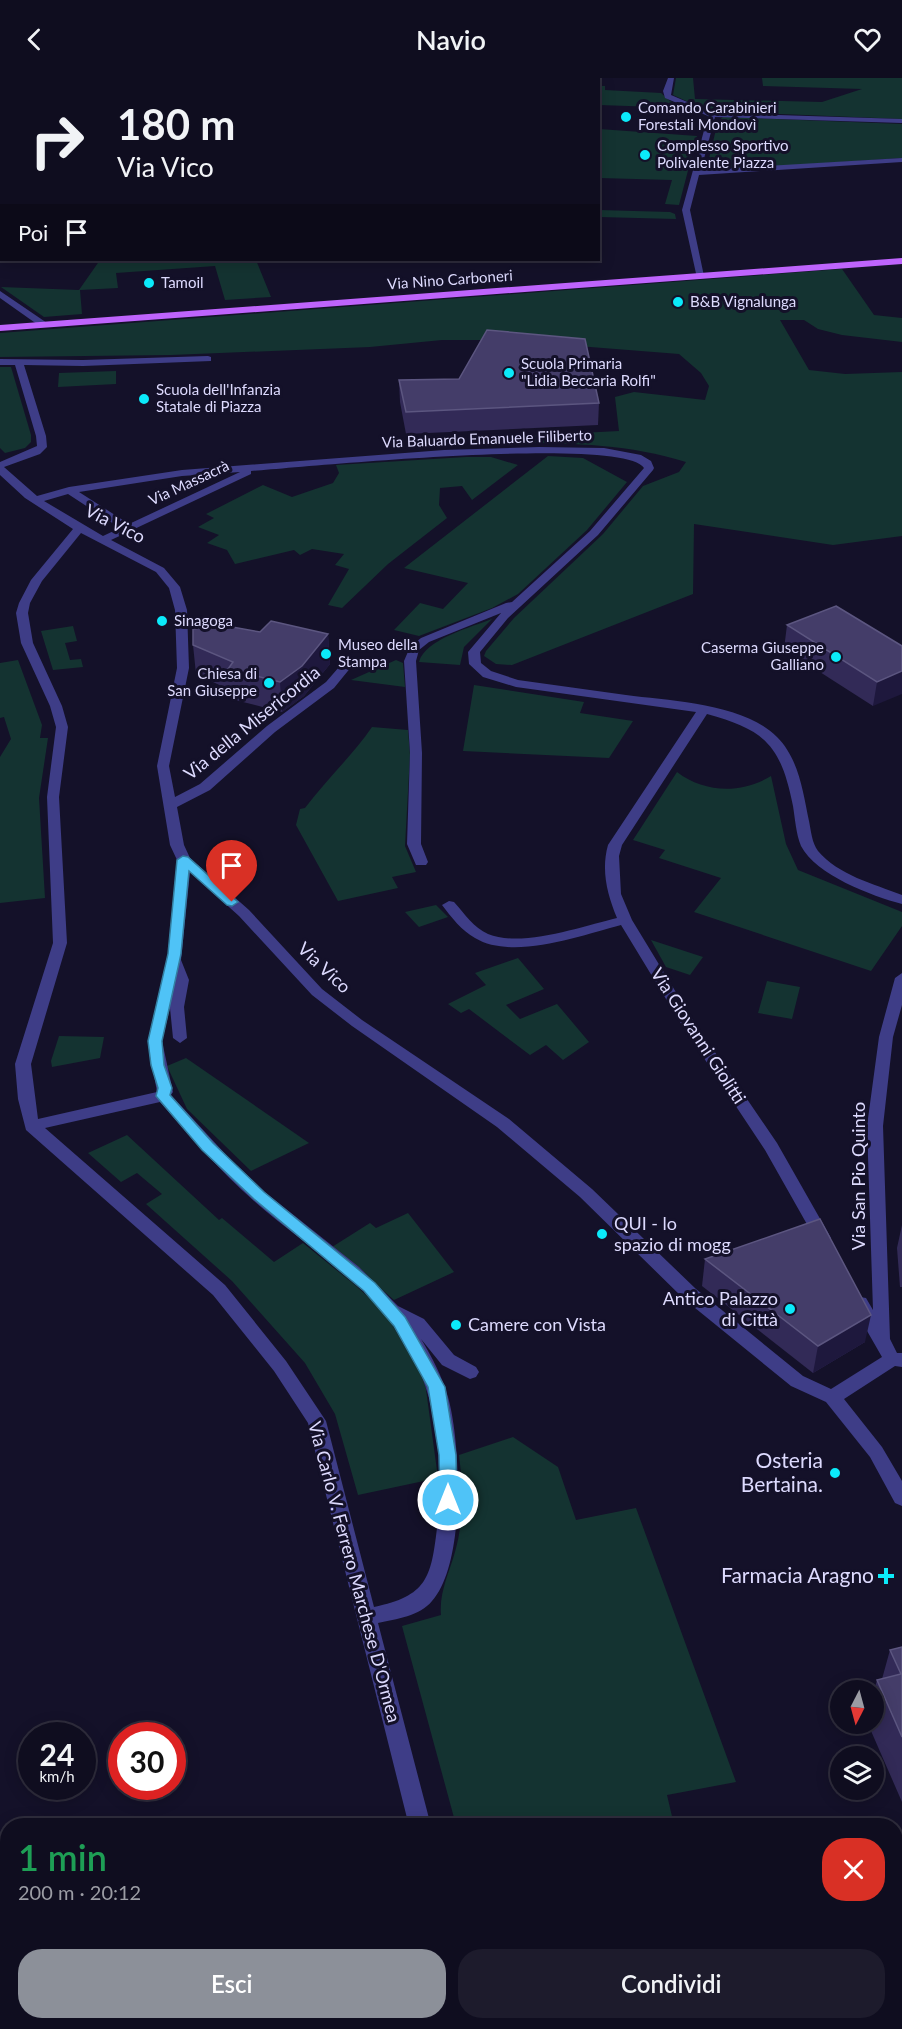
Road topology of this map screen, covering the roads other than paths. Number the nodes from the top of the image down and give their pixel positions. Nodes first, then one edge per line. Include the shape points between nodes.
1 (671, 78) edge
2 (712, 115) junction
3 (902, 121) edge
4 (902, 160) edge
5 (695, 173) junction
6 (902, 261) edge
7 (700, 276) junction
8 (0, 294) edge
9 (44, 325) junction
10 (0, 328) edge
11 (208, 359) dead end
12 (0, 362) edge
13 (19, 363) junction
14 (0, 465) edge
15 (258, 466) junction
16 (0, 470) edge
17 (69, 490) junction
18 (36, 500) junction
19 (79, 528) junction
20 (129, 528) junction
21 (101, 541) junction
22 (526, 596) junction
23 (350, 661) dead end
24 (704, 709) junction
25 (170, 804) junction
26 (183, 860) junction
27 (421, 862) dead end
28 (902, 900) edge
29 (449, 905) dead end
30 (625, 920) junction
31 (174, 960) junction
32 (902, 978) edge
33 (180, 1038) dead end
34 (163, 1096) junction
35 (32, 1126) junction
36 (829, 1250) edge
37 (853, 1291) edge
38 (391, 1310) junction
39 (882, 1342) junction
40 (897, 1360) edge
41 (470, 1372) dead end
42 (832, 1397) junction
43 (902, 1498) edge
44 (367, 1617) junction
45 (418, 1818) edge

1 - 2 street via 668,96
2 - 3 street
2 - 5 street
4 - 5 street
5 - 7 street via 686,214
6 - 7 main road, Via Nino Carboneri
7 - 9 main road, Via Nino Carboneri
8 - 9 street
9 - 10 main road, Via Nino Carboneri
11 - 13 street
12 - 13 street
13 - 14 street via 42,447
15 - 17 street, Via Baluardo Emanuele Filiberto
15 - 20 street, Via Massacrà
15 - 22 street, Via Baluardo Emanuele Filiberto via 538,450 621,452 645,462 647,473 594,533
16 - 18 street, Via Vico
17 - 18 street, Via Baluardo Emanuele Filiberto
17 - 20 street
18 - 19 street, Via Vico
19 - 21 street, Via Vico
19 - 35 street via 31,591 22,613 38,671 62,727 53,797 60,943 23,1064
20 - 21 street, Via Massacrà
21 - 25 street, Via Vico via 160,570 178,594 183,668 163,766
22 - 24 street, Via Baluardo Emanuele Filiberto via 474,652 474,660 482,670 535,686
22 - 27 street via 424,640 412,651 414,844
23 - 25 street, Via della Misericordia via 330,685 271,729 205,787
24 - 28 street via 745,721 781,748 790,764 807,844 817,859
24 - 30 street, Via Giovanni Giolitti via 613,850 614,894
25 - 26 street, Via Vico
26 - 31 street
26 - 42 street, Via Vico via 244,913 317,992 502,1123 586,1193 690,1294 797,1382
29 - 30 street via 479,935 505,943
30 - 36 street, Via Giovanni Giolitti via 685,1019 771,1147
31 - 33 street via 182,976 177,1006
31 - 34 street via 155,1041 165,1088
32 - 39 street, Via San Pio Quinto via 886,1037 875,1126
34 - 35 street
34 - 38 street via 259,1196 359,1278
35 - 44 street, Via Carlo V. Ferrero Marchese D'Ormea via 219,1290 317,1420
37 - 39 street
38 - 41 street via 418,1324 448,1360
38 - 44 street via 436,1387 447,1455 448,1500 443,1549 428,1593 410,1606
39 - 40 street
40 - 42 street
42 - 43 street via 876,1452
44 - 45 street, Via Carlo V. Ferrero Marchese D'Ormea

